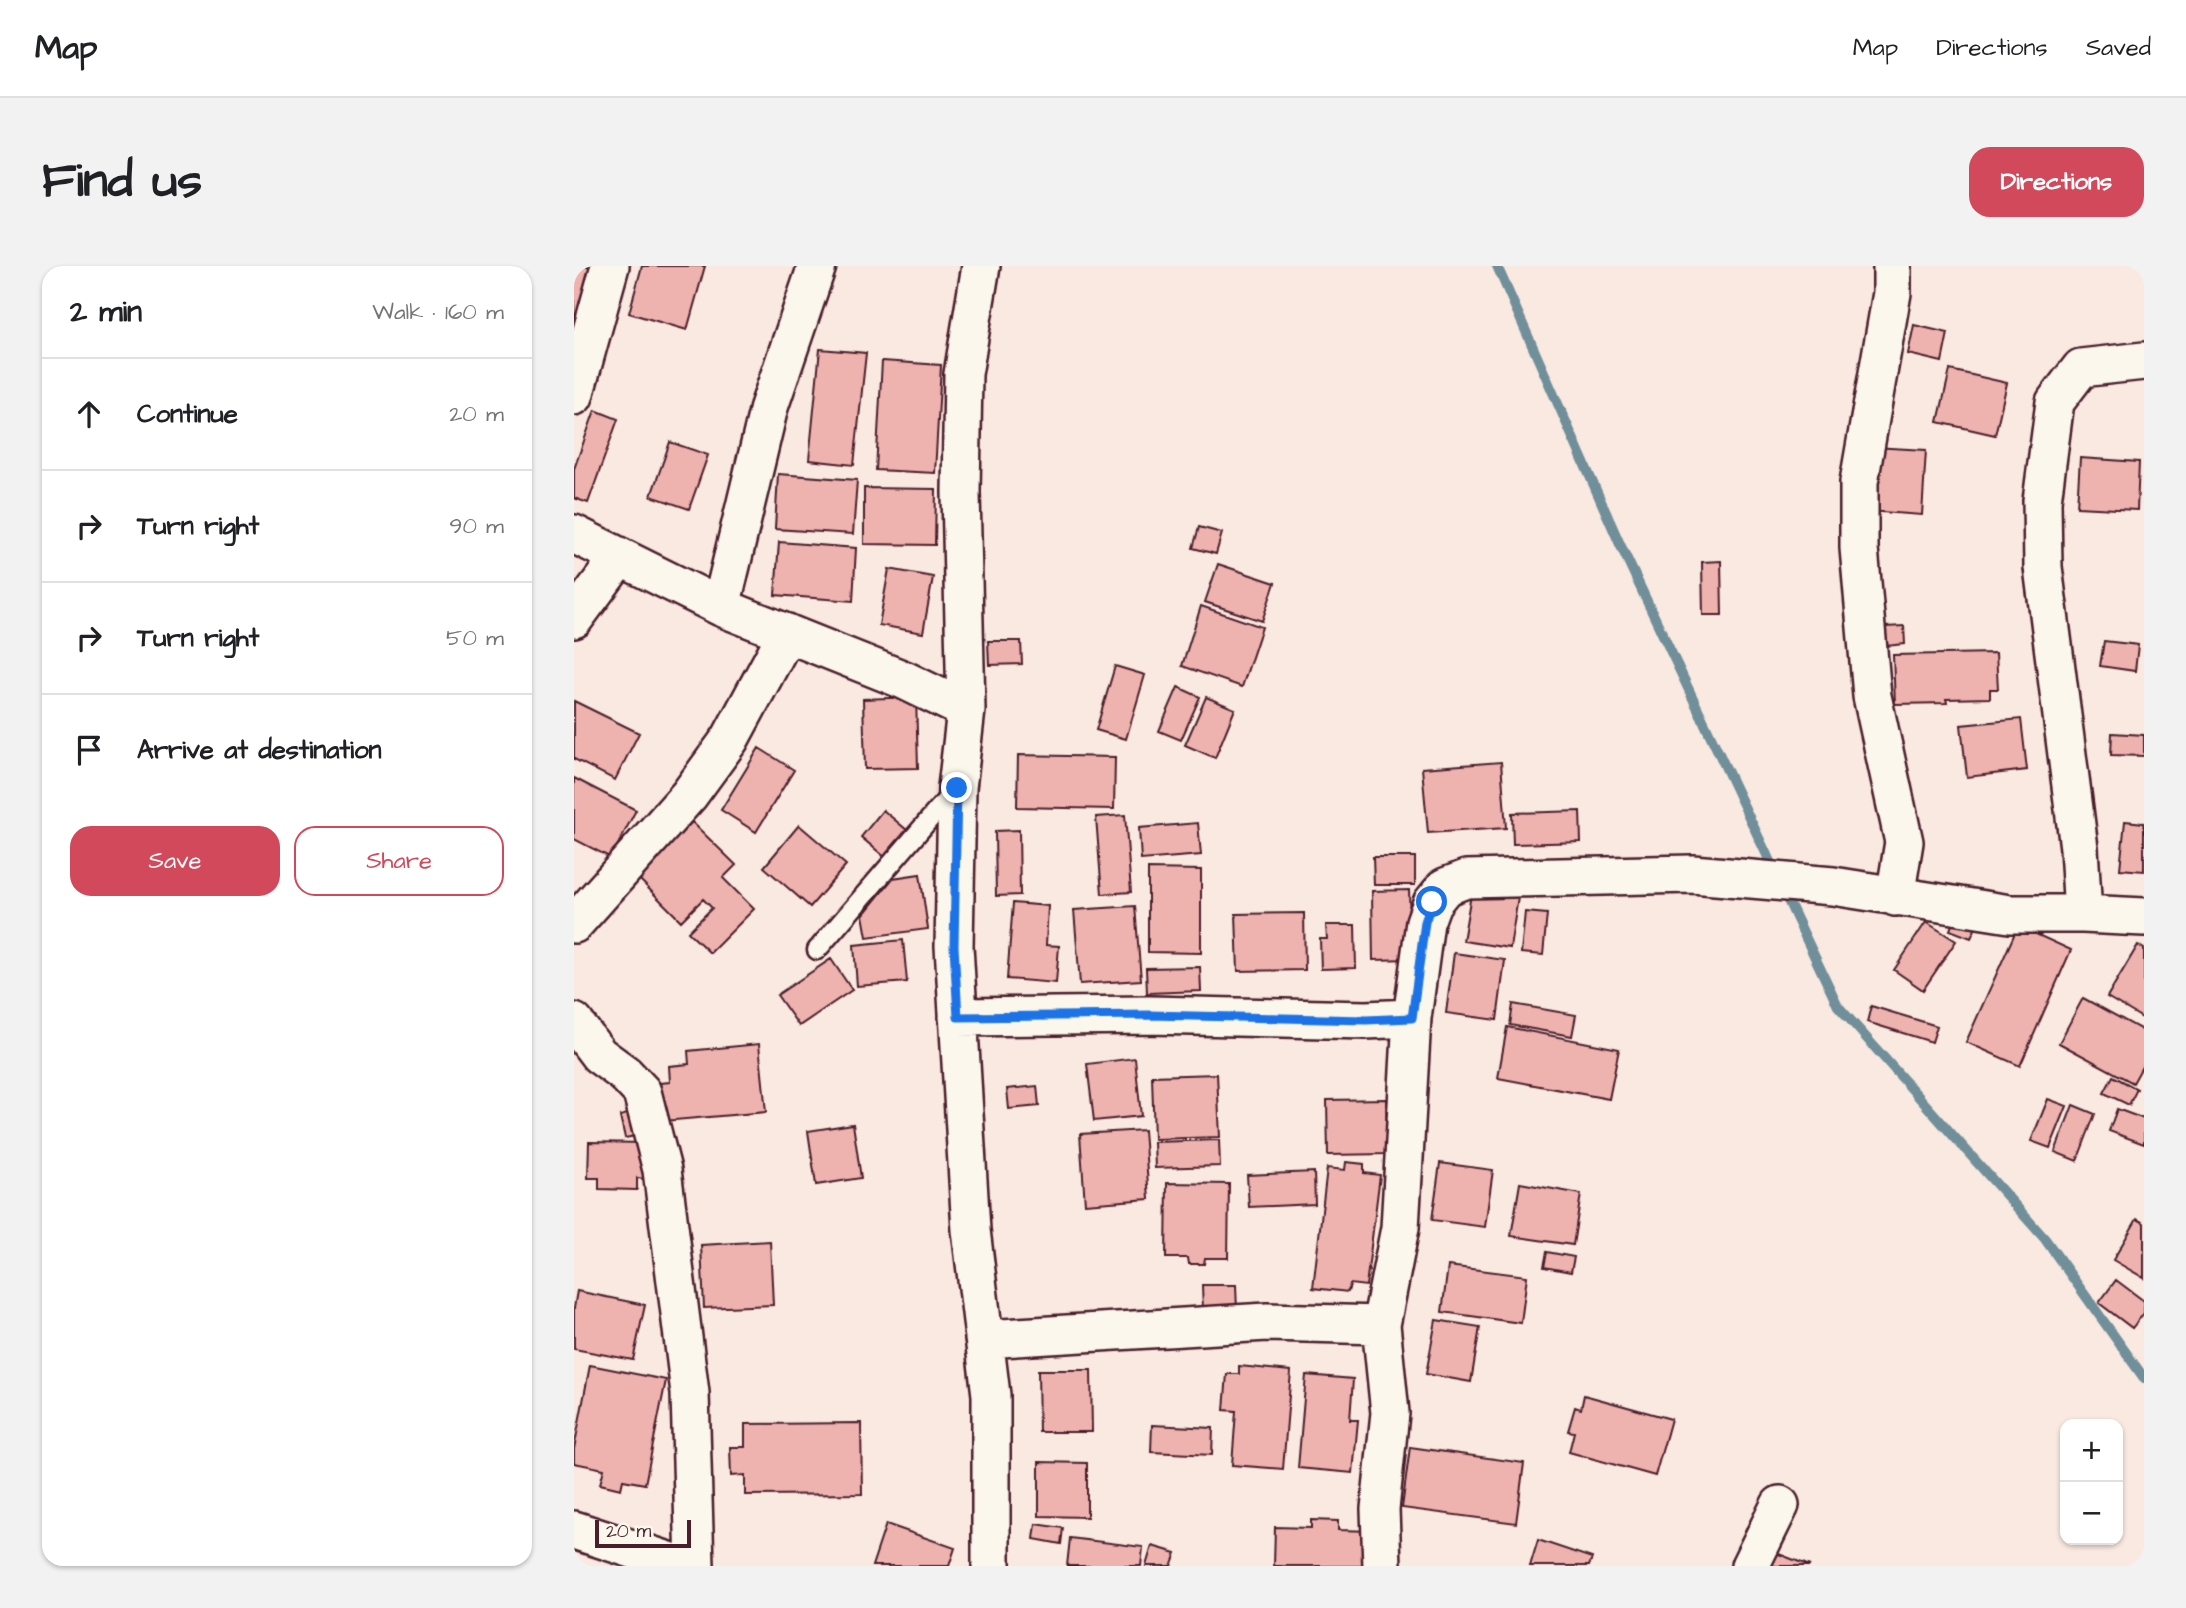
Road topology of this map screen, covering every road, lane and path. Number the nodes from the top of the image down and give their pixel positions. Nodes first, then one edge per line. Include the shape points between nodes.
1 (610, 266) edge
2 (817, 266) edge
3 (981, 266) edge
4 (1892, 266) edge
5 (2144, 361) edge
6 (574, 396) edge
7 (574, 534) edge
8 (620, 557) junction
9 (721, 607) junction
10 (574, 619) edge
11 (787, 633) junction
12 (966, 710) junction
13 (957, 788) junction
14 (1895, 897) junction
15 (2083, 914) junction
16 (2144, 917) edge
17 (574, 924) edge
18 (817, 950) dead end
19 (958, 1017) junction
20 (1412, 1018) junction
21 (574, 1022) edge
22 (1381, 1325) junction
23 (984, 1339) junction
24 (1780, 1505) dead end
25 (574, 1530) edge
26 (684, 1566) edge
27 (695, 1566) edge
28 (991, 1566) edge
29 (1382, 1566) edge
30 (1750, 1566) edge

1 - 6 street
2 - 9 street via 769,407
3 - 12 street via 963,374
4 - 14 street via 1892,293 1859,482 1859,548 1872,696 1904,842
5 - 15 street via 2081,368 2055,402 2042,501 2043,567 2079,848
7 - 8 street
8 - 9 street
8 - 10 street
9 - 11 street
11 - 12 street
11 - 17 street via 730,739 689,795
12 - 13 street
13 - 18 lane
13 - 19 street via 954,946
14 - 15 street via 2010,914
14 - 20 street via 1692,874 1466,878 1444,887 1432,902 1425,922
15 - 16 street
19 - 20 street
19 - 23 street via 971,1230
20 - 22 street via 1400,1228
21 - 27 street via 599,1055 642,1092 662,1170 690,1394
22 - 23 street via 1267,1322
22 - 29 street via 1390,1413 1380,1509
23 - 28 street via 990,1395
24 - 30 street
25 - 26 street

